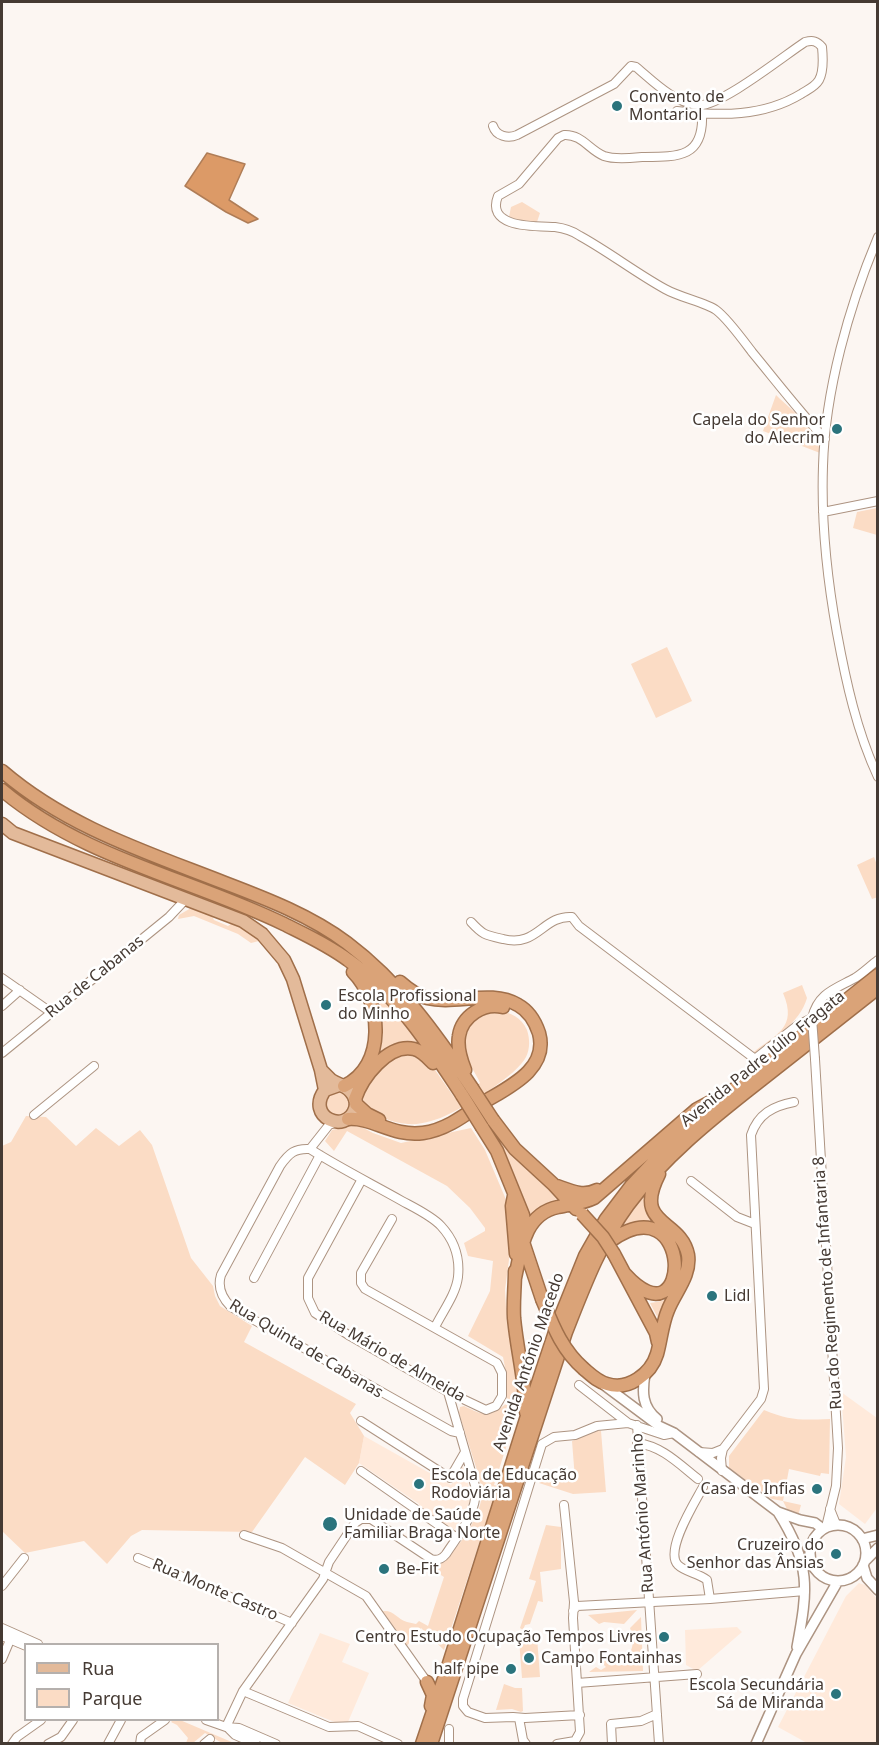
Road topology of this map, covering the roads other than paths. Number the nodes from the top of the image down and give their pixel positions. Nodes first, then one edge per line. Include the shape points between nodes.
1 (677, 111) dead end
2 (702, 114) junction
3 (493, 126) dead end
4 (878, 237) edge
5 (825, 439) junction
6 (878, 501) edge
7 (823, 512) junction
8 (2, 771) edge
9 (878, 777) edge
10 (2, 790) edge
11 (2, 824) edge
12 (186, 899) junction
13 (471, 921) dead end
14 (299, 931) junction
15 (878, 960) edge
16 (377, 968) junction
17 (878, 975) edge
18 (2, 978) edge
19 (878, 988) edge
20 (20, 990) junction
21 (2, 1006) edge
22 (52, 1013) junction
23 (812, 1018) junction
24 (813, 1039) junction
25 (2, 1053) edge
26 (774, 1057) joint
27 (94, 1066) dead end
28 (321, 1070) junction
29 (445, 1070) junction
30 (342, 1086) junction
31 (325, 1090) junction
32 (732, 1090) junction
33 (467, 1092) junction
34 (356, 1101) junction
35 (794, 1102) dead end
36 (34, 1115) dead end
37 (337, 1119) junction
38 (322, 1133) junction
39 (310, 1149) junction
40 (320, 1155) junction
41 (669, 1158) junction
42 (625, 1171) junction
43 (362, 1179) junction
44 (691, 1181) dead end
45 (553, 1184) junction
46 (514, 1196) junction
47 (577, 1210) junction
48 (392, 1219) dead end
49 (755, 1224) junction
50 (525, 1237) junction
51 (604, 1247) junction
52 (625, 1274) junction
53 (254, 1278) dead end
54 (515, 1278) junction
55 (435, 1327) junction
56 (658, 1346) junction
57 (645, 1374) junction
58 (598, 1380) junction
59 (579, 1385) dead end
60 (448, 1392) junction
61 (526, 1416) junction
62 (361, 1421) dead end
63 (632, 1424) junction
64 (672, 1432) junction
65 (460, 1433) junction
66 (637, 1443) junction
67 (723, 1449) junction
68 (697, 1451) junction
69 (465, 1452) junction
70 (361, 1471) dead end
71 (722, 1471) junction
72 (698, 1479) dead end
73 (703, 1487) dead end
74 (564, 1505) dead end
75 (830, 1507) junction
76 (778, 1512) junction
77 (836, 1524) junction
78 (824, 1528) junction
79 (244, 1535) dead end
80 (878, 1535) edge
81 (457, 1538) junction
82 (862, 1539) junction
83 (878, 1548) edge
84 (24, 1558) dead end
85 (138, 1558) dead end
86 (811, 1560) junction
87 (864, 1563) junction
88 (325, 1573) junction
89 (852, 1577) junction
90 (867, 1578) junction
91 (838, 1581) junction
92 (2, 1583) edge
93 (805, 1587) junction
94 (878, 1590) edge
95 (710, 1599) junction
96 (649, 1601) junction
97 (573, 1611) junction
98 (292, 1623) junction
99 (2, 1628) edge
100 (2, 1636) edge
101 (10, 1640) junction
102 (36, 1643) edge
103 (24, 1645) edge
104 (796, 1654) junction
105 (2, 1659) edge
106 (447, 1670) junction
107 (697, 1674) dead end
108 (654, 1678) junction
109 (427, 1682) junction
110 (577, 1683) junction
111 (243, 1691) junction
112 (657, 1714) junction
113 (580, 1715) junction
114 (519, 1718) junction
115 (38, 1721) edge
116 (72, 1721) edge
117 (120, 1721) edge
118 (162, 1721) edge
119 (211, 1721) edge
120 (226, 1727) junction
121 (449, 1729) dead end
122 (63, 1740) edge
123 (426, 1740) edge
124 (12, 1743) edge
125 (48, 1743) edge
126 (108, 1743) edge
127 (140, 1743) edge
128 (256, 1743) edge
129 (276, 1743) edge
130 (398, 1743) edge
131 (449, 1743) edge
132 (526, 1743) edge
133 (557, 1743) edge
134 (612, 1743) edge
135 (659, 1743) edge
136 (756, 1743) edge

1 - 2 street
2 - 3 street via 765,110 793,99 819,80 822,47 812,40 805,42 741,86 701,106 676,99 631,66 614,84 517,135 502,136
2 - 5 street via 698,143 668,157 603,156 577,137 564,135 519,184 498,196 497,208 517,225 555,227 578,234 668,291 716,309
4 - 5 street via 842,345
5 - 7 street
6 - 7 street
7 - 9 street via 826,569 843,670
8 - 16 highway via 70,819 263,897 315,923
10 - 14 highway via 61,831 109,854
11 - 12 main road via 13,832
12 - 22 street, Rua de Cabanas
12 - 28 main road via 243,921 280,954 293,979
13 - 23 street via 483,935 511,942 525,940 561,916 572,917 755,1059 798,1024
14 - 29 highway via 342,955 369,977 412,1024
14 - 30 highway via 354,973 370,997 375,1043 356,1079
15 - 23 street via 819,1000
16 - 33 highway via 429,1025
16 - 37 highway via 425,998 482,998 519,1005 533,1020 541,1040 540,1053 528,1074 441,1129 396,1132 362,1120
17 - 26 highway, Avenida Padre Júlio Fragata
18 - 20 street
19 - 24 highway, Avenida Padre Júlio Fragata
20 - 21 street
20 - 22 street
22 - 25 street, Rua de Cabanas
23 - 24 street, Rua do Regimento de Infantaria 8, bridge
24 - 41 highway, Avenida Padre Júlio Fragata
24 - 75 street, Rua do Regimento de Infantaria 8, bridge via 838,1448 836,1486
26 - 32 highway, Avenida António Macedo
27 - 36 street
28 - 30 main road
28 - 31 main road
29 - 33 highway
29 - 34 highway via 415,1049 396,1050 363,1083
30 - 31 main road
30 - 34 main road via 349,1089
31 - 37 main road via 319,1101 322,1113
32 - 42 highway via 697,1109
32 - 61 highway, Avenida António Macedo via 653,1160 606,1219 568,1295
33 - 34 highway via 459,1050 462,1026 475,1011 488,1006 516,1012 532,1033 534,1051 530,1060 514,1078 452,1117 422,1126 403,1126 367,1114
33 - 45 highway, bridge via 515,1149
33 - 46 highway, bridge via 497,1151
34 - 37 main road via 355,1110
35 - 49 street via 762,1115 754,1125 751,1135
37 - 38 street
37 - 38 street
38 - 39 street
39 - 40 street
39 - 65 street, Rua Quinta de Cabanas via 298,1148 280,1166 221,1275 224,1300 379,1392
40 - 43 street
40 - 53 street
41 - 51 highway, Avenida António Macedo via 627,1206
41 - 56 highway via 654,1185 652,1210 681,1240 688,1263
42 - 45 highway via 591,1193 570,1192
42 - 47 highway
43 - 55 street via 440,1224 456,1251 458,1280
43 - 60 street, Rua Mário de Almeida via 312,1269 307,1289 309,1302 315,1312 350,1336
44 - 49 street via 737,1217
45 - 47 highway
46 - 50 highway via 523,1215
46 - 54 highway
47 - 50 highway via 558,1207 543,1213 532,1222
47 - 52 highway, bridge via 603,1237
48 - 55 street via 361,1273 361,1283 365,1289
49 - 67 street via 764,1389 761,1399
50 - 54 highway
50 - 58 highway, bridge via 525,1250 561,1342
51 - 52 highway via 622,1232 643,1228 658,1233 671,1246 676,1267 665,1290 646,1292
51 - 123 highway, Avenida António Macedo via 566,1332
52 - 56 highway via 656,1333
54 - 61 highway via 514,1319
55 - 60 street, Rua Mário de Almeida via 501,1369 499,1403 489,1410
56 - 57 highway
57 - 58 highway via 618,1386
57 - 64 street via 646,1406
58 - 64 street
59 - 63 street
60 - 65 street
61 - 106 highway, Avenida António Macedo
62 - 69 street via 450,1478
63 - 64 street via 664,1435
63 - 66 street, Rua António Marinho
63 - 114 street via 597,1426 542,1444 463,1699 463,1706 477,1716
64 - 68 street
65 - 69 street
66 - 72 street via 669,1455
66 - 96 street, Rua António Marinho
67 - 68 street via 713,1453
67 - 71 street
68 - 71 street
69 - 81 street via 476,1500
70 - 81 street
71 - 76 street
73 - 95 street via 674,1552 675,1562 681,1568 707,1580
74 - 97 street
75 - 77 street
75 - 78 street, Rua do Regimento de Infantaria 8
76 - 78 street
76 - 86 street
76 - 93 street via 798,1548
77 - 78 street
77 - 82 street via 850,1527
78 - 86 street via 813,1539
79 - 88 street via 282,1548
80 - 82 street
81 - 88 street via 443,1558 436,1560 371,1519 361,1519
82 - 87 street
83 - 87 street
84 - 92 street
85 - 98 street, Rua Monte Castro
86 - 91 street via 819,1574
86 - 93 street
87 - 89 street
87 - 90 street
88 - 98 street
88 - 109 street via 366,1596
89 - 90 street
89 - 91 street
90 - 94 street
91 - 104 street
93 - 95 street
93 - 104 street
95 - 96 street
96 - 97 street via 578,1606
96 - 108 street, Rua António Marinho
97 - 110 street
98 - 111 street
99 - 102 street
100 - 101 street
101 - 103 street
101 - 105 street
104 - 136 street
106 - 109 highway via 435,1684
106 - 123 highway, Avenida António Macedo
107 - 108 street
108 - 110 street
108 - 112 street, Rua António Marinho
109 - 123 highway via 433,1695 426,1720
110 - 113 street
111 - 120 street
111 - 130 street via 329,1727 358,1726
112 - 134 street via 641,1721 611,1724
112 - 135 street, Rua António Marinho
113 - 114 street
113 - 133 street via 579,1737
114 - 132 street
115 - 124 street
116 - 122 street
117 - 126 street
118 - 127 street via 141,1737
119 - 120 street
120 - 128 street
120 - 129 street via 239,1728
121 - 131 street
122 - 125 street

